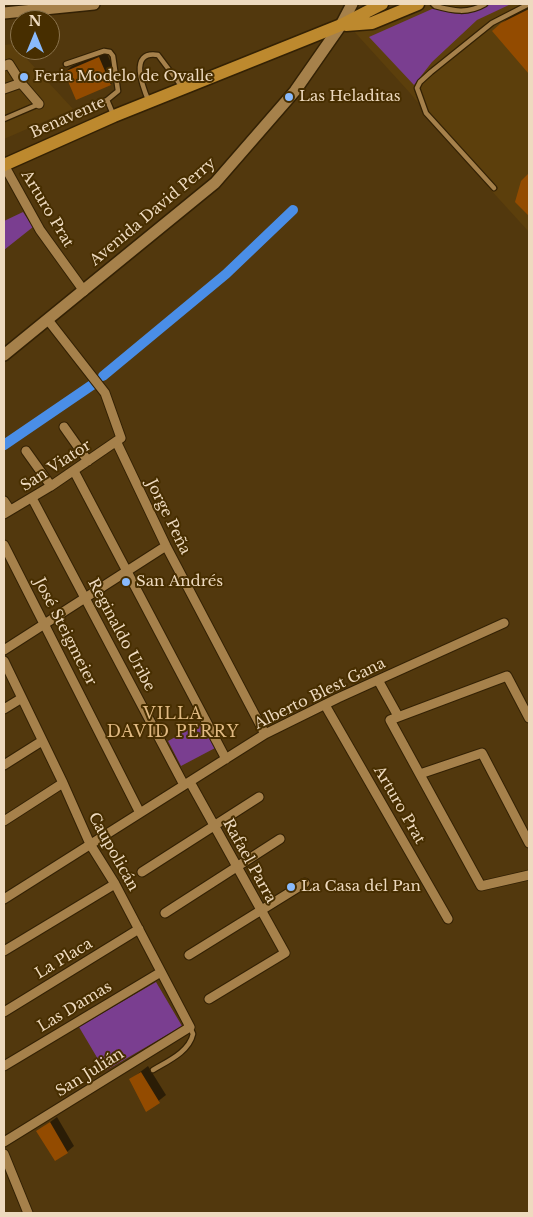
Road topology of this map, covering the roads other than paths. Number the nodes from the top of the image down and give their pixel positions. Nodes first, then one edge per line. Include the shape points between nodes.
1 (91, 4) edge
2 (352, 4) edge
3 (382, 4) edge
4 (418, 4) edge
5 (434, 4) edge
6 (485, 4) edge
7 (529, 4) edge
8 (4, 12) edge
9 (341, 26) junction
10 (66, 64) dead end
11 (4, 66) edge
12 (21, 83) junction
13 (183, 88) junction
14 (4, 89) edge
15 (107, 100) junction
16 (149, 102) junction
17 (39, 104) joint
18 (82, 110) dead end
19 (114, 116) junction
20 (4, 119) edge
21 (4, 165) edge
22 (494, 188) dead end
23 (84, 290) junction
24 (48, 320) junction
25 (4, 355) edge
26 (64, 427) dead end
27 (119, 440) junction
28 (26, 451) dead end
29 (88, 462) junction
30 (74, 471) junction
31 (51, 486) junction
32 (32, 498) junction
33 (4, 501) edge
34 (7, 512) edge
35 (4, 545) edge
36 (166, 546) junction
37 (127, 571) junction
38 (86, 597) junction
39 (504, 622) dead end
40 (45, 623) junction
41 (4, 650) edge
42 (4, 662) edge
43 (378, 680) junction
44 (22, 698) junction
45 (325, 705) junction
46 (4, 709) edge
47 (398, 716) junction
48 (529, 718) edge
49 (266, 734) junction
50 (42, 741) junction
51 (226, 759) junction
52 (4, 765) edge
53 (420, 774) junction
54 (63, 783) junction
55 (187, 784) junction
56 (258, 797) dead end
57 (140, 813) junction
58 (4, 821) edge
59 (214, 825) junction
60 (280, 838) dead end
61 (529, 843) edge
62 (90, 844) junction
63 (237, 866) junction
64 (142, 872) dead end
65 (529, 875) edge
66 (305, 883) dead end
67 (115, 884) junction
68 (4, 899) edge
69 (262, 912) junction
70 (165, 913) dead end
71 (448, 919) dead end
72 (139, 929) junction
73 (4, 951) edge
74 (189, 955) dead end
75 (161, 972) junction
76 (209, 999) dead end
77 (4, 1012) edge
78 (190, 1027) junction
79 (4, 1066) edge
80 (153, 1070) dead end
81 (4, 1142) edge
82 (4, 1154) edge
83 (28, 1213) edge

1 - 8 main road
2 - 9 main road, Avenida David Perry
3 - 9 main road, Benavente
4 - 9 main road, Benavente via 372,23
5 - 6 lane via 456,12 475,10
7 - 22 lane via 492,23 431,72 417,88 426,113
9 - 13 main road, Benavente
9 - 23 main road, Avenida David Perry via 295,91 215,183
10 - 15 lane via 104,51 110,52 119,85 118,91
11 - 12 street via 9,64
12 - 14 street
12 - 17 street
13 - 16 main road, Benavente
13 - 16 lane via 158,55 145,58 141,61 140,82
15 - 18 lane
15 - 19 lane
16 - 19 main road, Benavente
17 - 20 lane
19 - 21 main road, Benavente
21 - 23 street, Arturo Prat via 40,230
23 - 24 main road, Avenida David Perry
24 - 25 main road, Avenida David Perry
24 - 27 street, Jorge Peña via 105,393
26 - 29 street
27 - 29 street, San Viator
27 - 36 street, Jorge Peña
28 - 31 street
29 - 30 street, San Viator
30 - 31 street, San Viator
30 - 37 street
31 - 32 street, San Viator
32 - 34 street, San Viator
32 - 38 street, Reginaldo Uribe
33 - 34 street
35 - 40 street, José Steigmeier
36 - 37 street
36 - 49 street, Jorge Peña
37 - 38 street
37 - 51 street
38 - 40 street
38 - 55 street, Reginaldo Uribe
39 - 43 street, Alberto Blest Gana
40 - 41 street
40 - 57 street, José Steigmeier
42 - 44 street, Caupolicán
43 - 45 street, Alberto Blest Gana
43 - 47 street
44 - 46 street
44 - 50 street, Caupolicán
45 - 49 street, Alberto Blest Gana
45 - 71 street, Arturo Prat
47 - 48 street via 507,676
47 - 53 street via 390,720
49 - 51 street, Alberto Blest Gana
50 - 52 street
50 - 54 street, Caupolicán
51 - 55 street, Alberto Blest Gana
53 - 61 street via 482,753
53 - 65 street via 481,886
54 - 58 street
54 - 62 street, Caupolicán
55 - 57 street, Alberto Blest Gana
55 - 59 street, Rafael Parra
56 - 59 street
57 - 62 street, Alberto Blest Gana
59 - 63 street, Rafael Parra
59 - 64 street
60 - 63 street
62 - 67 street, Caupolicán
62 - 68 street, Alberto Blest Gana
63 - 69 street, Rafael Parra
63 - 70 street
66 - 69 street
67 - 72 street, Caupolicán
67 - 73 street
69 - 74 street
69 - 76 street, Rafael Parra via 285,952
72 - 75 street, Caupolicán
72 - 77 street, La Placa
75 - 78 street, Caupolicán
75 - 79 street, Las Damas
78 - 80 lane via 193,1034 190,1043 182,1052
78 - 81 street, San Julián
82 - 83 street

